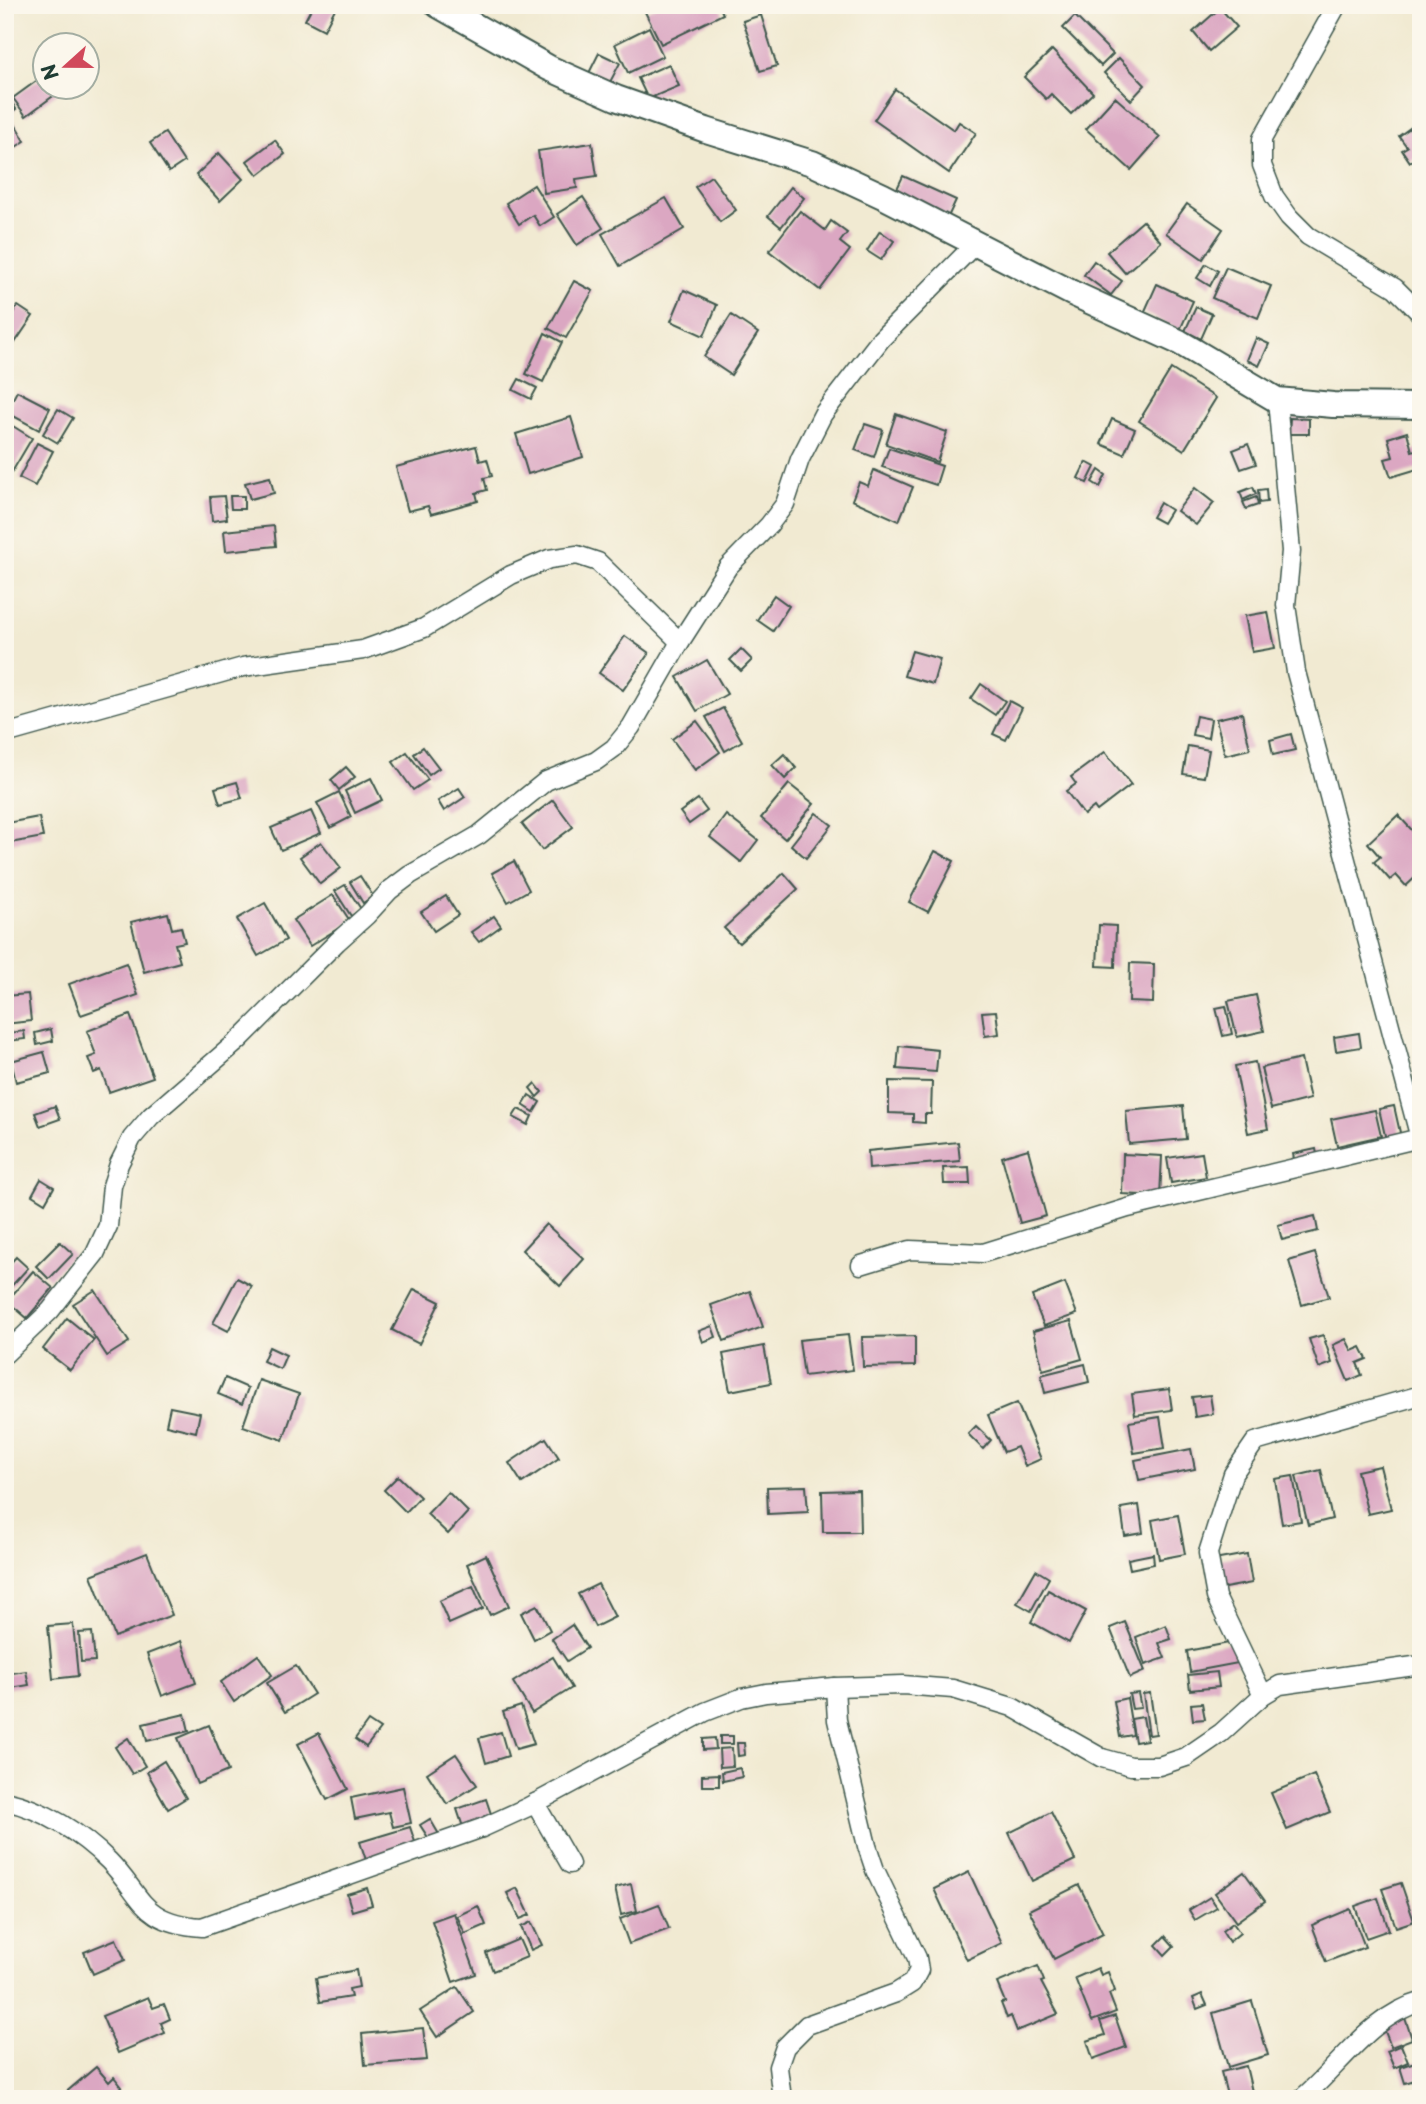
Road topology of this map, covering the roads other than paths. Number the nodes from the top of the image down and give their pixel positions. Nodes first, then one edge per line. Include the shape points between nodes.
1 (438, 5) edge
2 (1337, 5) edge
3 (976, 243) junction
4 (1421, 314) edge
5 (1277, 400) junction
6 (1421, 406) edge
7 (680, 642) junction
8 (5, 734) edge
9 (1420, 1140) edge
10 (861, 1265) dead end
11 (5, 1354) edge
12 (1421, 1395) edge
13 (1421, 1665) edge
14 (835, 1688) junction
15 (1263, 1695) junction
16 (5, 1801) edge
17 (535, 1803) junction
18 (570, 1864) dead end
19 (1421, 2002) edge
20 (782, 2099) edge
21 (1301, 2099) edge

1 - 3 street via 549,68 629,102 812,163
2 - 4 street via 1262,139 1262,165 1274,195 1308,236 1395,288
3 - 5 street via 1179,342
3 - 7 street via 881,339 823,414 800,459 785,504 728,567
5 - 6 street
5 - 9 street via 1291,551 1286,605 1296,672
7 - 8 street via 598,562 577,555 549,559 511,575 424,628 363,650 243,667
7 - 11 street via 614,748 596,761 545,782 479,835 390,890 239,1040 150,1116 119,1164 112,1186 111,1215 95,1254 50,1311
9 - 10 street via 1128,1208 983,1253 909,1250
12 - 15 street via 1255,1442 1233,1475 1208,1553 1216,1597
13 - 15 street via 1280,1685
14 - 15 street via 903,1685 953,1689 1012,1707 1102,1758 1131,1766 1159,1766 1186,1757
14 - 17 street via 741,1698
14 - 20 street via 867,1846 919,1970 912,1983 896,1993 807,2025 781,2057
16 - 17 street via 52,1818 82,1839 109,1861 139,1901 163,1920 202,1927 429,1848
17 - 18 street
19 - 21 street via 1385,2017

